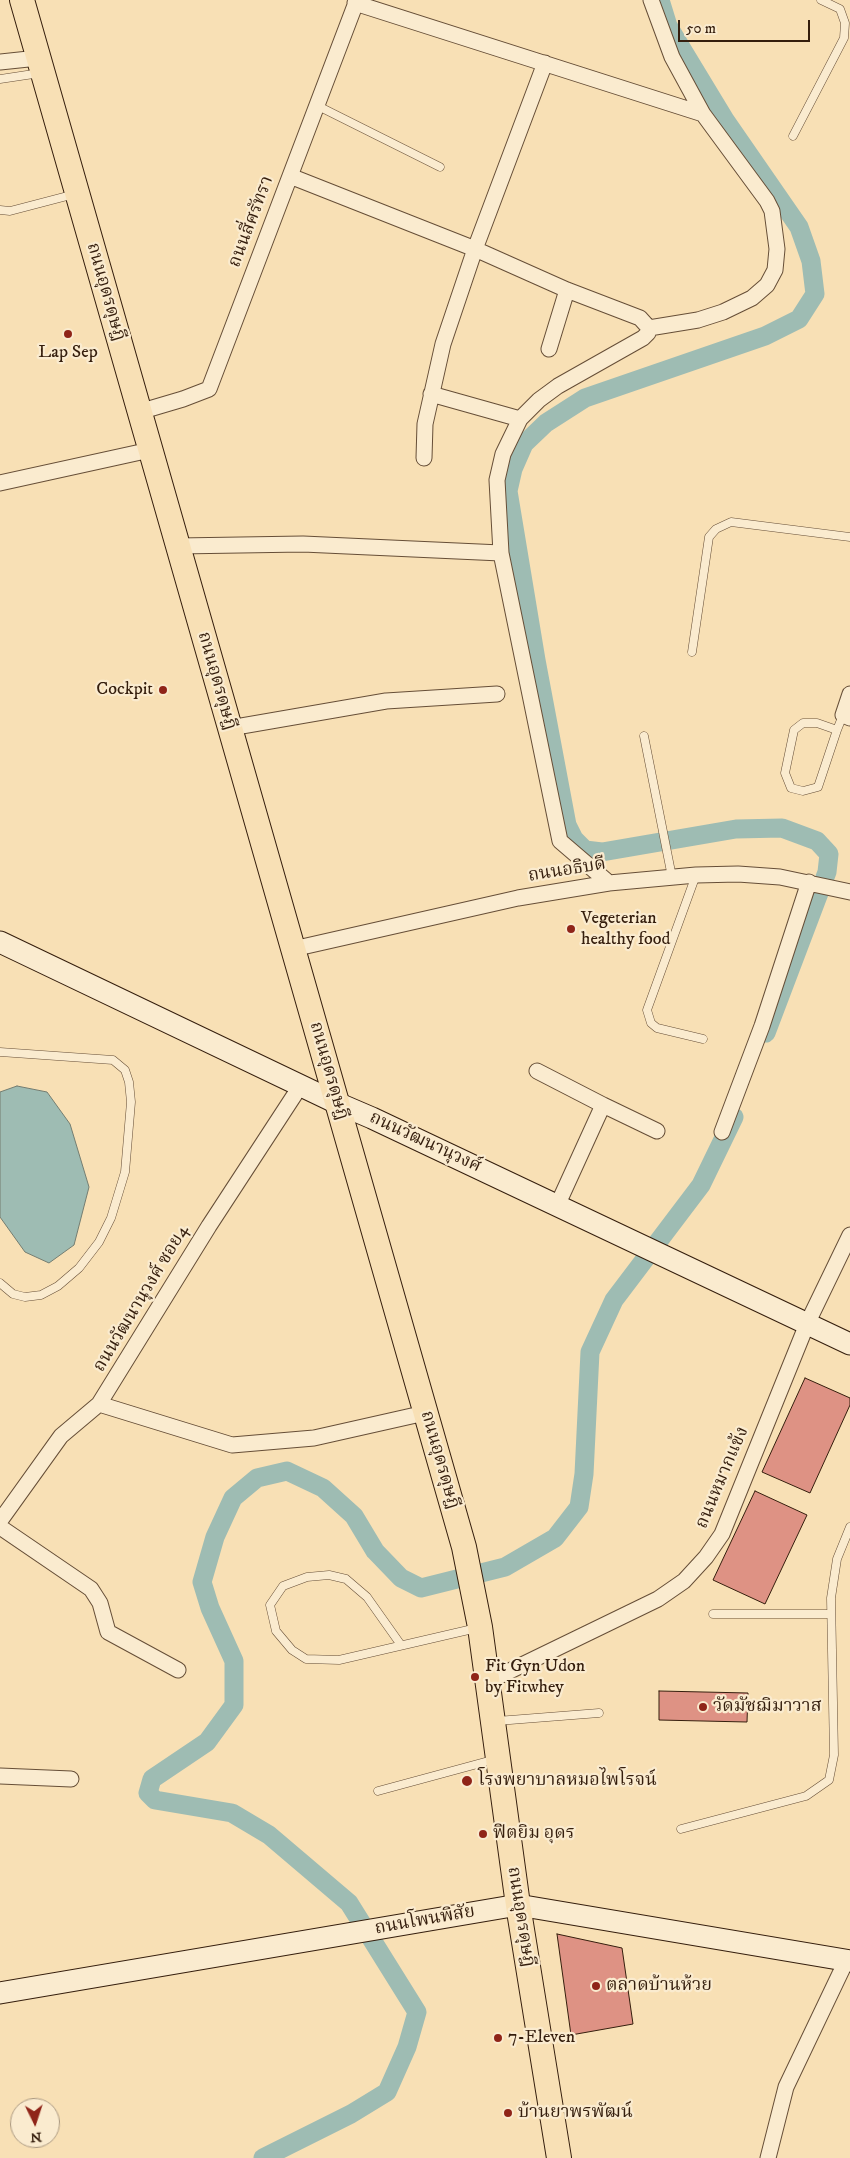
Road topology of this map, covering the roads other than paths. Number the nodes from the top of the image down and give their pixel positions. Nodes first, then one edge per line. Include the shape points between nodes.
1 (22, 0) edge
2 (651, 0) edge
3 (821, 0) edge
4 (356, 2) edge
5 (0, 62) edge
6 (544, 63) junction
7 (40, 65) junction
8 (0, 79) edge
9 (316, 105) junction
10 (703, 114) junction
11 (792, 136) dead end
12 (440, 167) dead end
13 (290, 176) junction
14 (77, 194) junction
15 (0, 210) edge
16 (475, 249) junction
17 (567, 290) junction
18 (648, 328) junction
19 (549, 349) dead end
20 (431, 394) junction
21 (139, 412) junction
22 (520, 419) junction
23 (150, 450) junction
24 (424, 458) dead end
25 (0, 483) edge
26 (850, 537) edge
27 (178, 546) junction
28 (501, 553) junction
29 (692, 652) dead end
30 (497, 694) dead end
31 (850, 694) edge
32 (846, 717) edge
33 (230, 728) junction
34 (837, 730) junction
35 (644, 736) dead end
36 (696, 875) junction
37 (672, 877) junction
38 (809, 882) junction
39 (609, 883) junction
40 (850, 892) edge
41 (0, 942) edge
42 (293, 950) junction
43 (703, 1039) dead end
44 (0, 1052) edge
45 (537, 1071) dead end
46 (301, 1085) junction
47 (337, 1103) junction
48 (603, 1105) junction
49 (657, 1131) dead end
50 (722, 1132) dead end
51 (557, 1206) junction
52 (850, 1235) edge
53 (0, 1283) edge
54 (807, 1324) junction
55 (850, 1344) edge
56 (99, 1404) junction
57 (425, 1413) junction
58 (0, 1521) edge
59 (0, 1527) edge
60 (850, 1528) edge
61 (712, 1614) dead end
62 (831, 1614) junction
63 (480, 1627) junction
64 (401, 1645) junction
65 (178, 1670) dead end
66 (487, 1682) junction
67 (599, 1713) dead end
68 (493, 1721) junction
69 (498, 1759) junction
70 (0, 1776) edge
71 (71, 1779) dead end
72 (378, 1791) dead end
73 (681, 1830) dead end
74 (518, 1905) junction
75 (849, 1957) edge
76 (0, 1993) edge
77 (559, 2158) edge
78 (768, 2158) edge

1 - 7 main road, ถนนอุดรดุษฎี
2 - 10 street via 672,57
3 - 11 lane via 840,9 845,24 844,38
4 - 6 street
4 - 9 street, ถนนสี่ศรัทรา
5 - 7 street
6 - 10 street
6 - 16 street
7 - 8 lane
7 - 14 main road, ถนนอุดรดุษฎี
9 - 12 lane
9 - 13 street, ถนนสี่ศรัทรา
10 - 18 street via 772,211 777,249 775,270 760,293 741,304 698,320
13 - 16 street
13 - 21 street, ถนนสี่ศรัทรา via 209,389
14 - 15 lane via 10,211
14 - 21 main road, ถนนอุดรดุษฎี
16 - 17 street
16 - 20 street
17 - 18 street via 640,318
17 - 19 street
18 - 22 street via 648,334 643,338 558,386
20 - 22 street
20 - 24 street via 425,424
21 - 23 main road, ถนนอุดรดุษฎี
22 - 28 street via 503,454 498,480
23 - 25 street
23 - 27 main road, ถนนอุดรดุษฎี
26 - 29 lane via 731,522 716,529 708,537
27 - 28 street via 303,544
27 - 33 main road, ถนนอุดรดุษฎี
28 - 39 street via 560,842
30 - 33 street via 386,701
31 - 32 street
32 - 34 lane
33 - 42 main road, ถนนอุดรดุษฎี
34 - 34 lane via 818,787 803,791 791,788 785,773 794,730 803,723 818,723
35 - 37 lane
36 - 37 street, ถนนอธิบดี
36 - 38 street, ถนนอธิบดี via 738,874
36 - 43 lane via 648,1010 650,1023 657,1028
37 - 39 street, ถนนอธิบดี
38 - 40 street, ถนนอธิบดี
38 - 50 street via 762,1026
39 - 42 street, ถนนอธิบดี via 518,898
41 - 46 street, ถนนวัฒนานุวงศ์
42 - 47 main road, ถนนอุดรดุษฎี
44 - 53 lane via 113,1060 125,1070 130,1102 125,1172 100,1242 79,1268 58,1286 41,1295 25,1297 12,1294
45 - 48 street
46 - 47 street, ถนนวัฒนานุวงศ์
46 - 56 street, ถนนวัฒนานุวงศ์ ซอย4
47 - 51 street, ถนนวัฒนานุวงศ์
47 - 57 main road, ถนนอุดรดุษฎี
48 - 49 street
48 - 51 street
51 - 54 street, ถนนวัฒนานุวงศ์
52 - 54 street, ถนนหมากแข้ง
54 - 55 street, ถนนวัฒนานุวงศ์
54 - 66 street, ถนนหมากแข้ง via 722,1534 706,1557 684,1581 658,1600
56 - 57 street via 232,1445 314,1438
56 - 58 street, ถนนวัฒนานุวงศ์ ซอย4 via 61,1436
57 - 63 main road, ถนนอุดรดุษฎี via 464,1547
59 - 65 street via 91,1589 100,1603 108,1632
60 - 62 lane via 837,1559
61 - 62 lane
62 - 73 lane via 834,1755 829,1780 806,1796
63 - 64 lane
63 - 66 main road, ถนนอุดรดุษฎี
64 - 64 lane via 339,1660 306,1659 292,1650 276,1631 270,1605 283,1586 307,1577 329,1575 346,1579 367,1597
66 - 68 main road, ถนนอุดรดุษฎี
67 - 68 lane
68 - 69 main road, ถนนอุดรดุษฎี
69 - 72 lane
69 - 74 main road, ถนนอุดรดุษฎี
70 - 71 street
74 - 75 street, ถนนโพนพิสัย
74 - 76 street, ถนนโพนพิสัย
74 - 77 main road, ถนนอุดรดุษฎี
75 - 78 street via 786,2087

